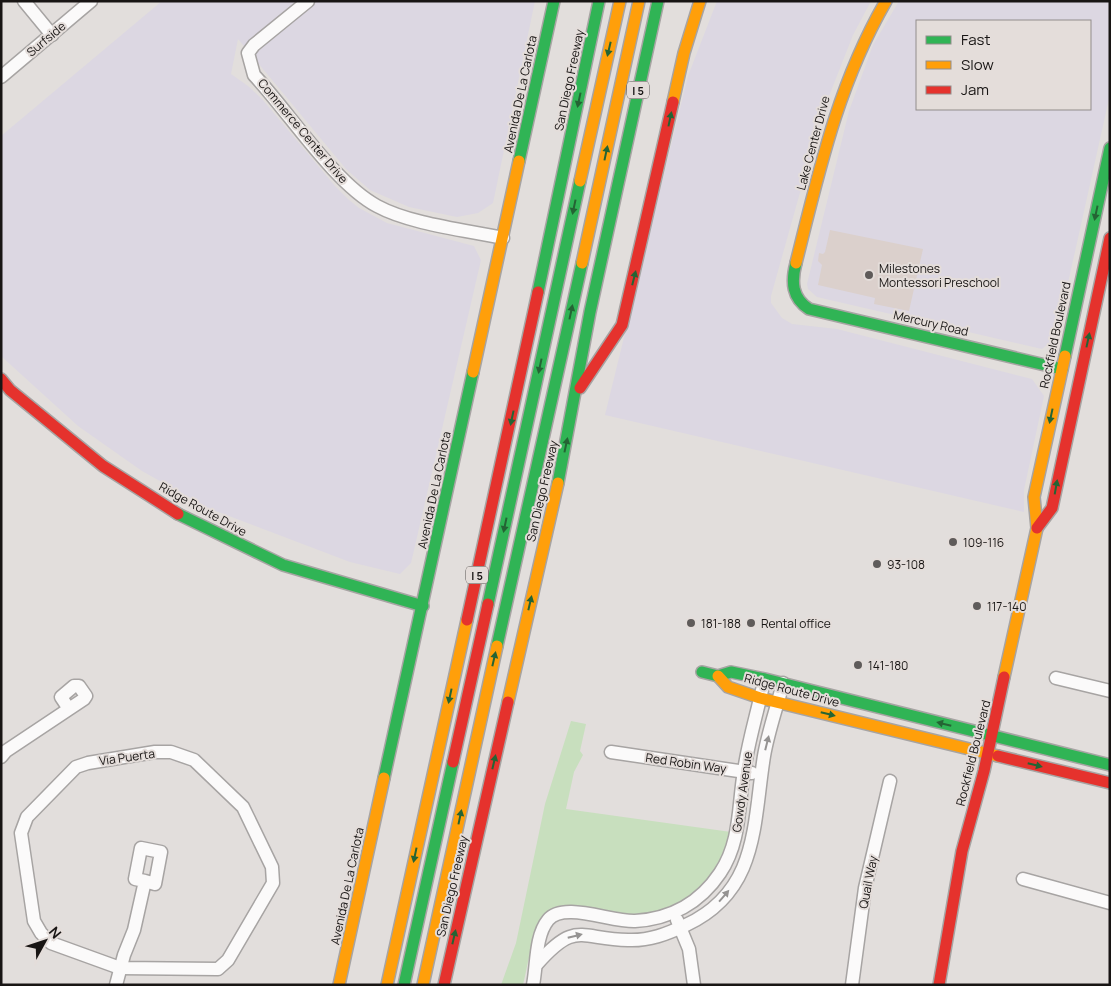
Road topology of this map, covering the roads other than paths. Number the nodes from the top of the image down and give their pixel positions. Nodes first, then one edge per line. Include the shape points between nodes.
1 (24, 1) edge
2 (91, 1) edge
3 (308, 1) edge
4 (554, 1) edge
5 (600, 1) edge
6 (620, 1) edge
7 (639, 1) edge
8 (658, 1) edge
9 (700, 1) edge
10 (886, 1) edge
11 (52, 35) junction
12 (1, 77) edge
13 (1110, 148) edge
14 (503, 238) junction
15 (1110, 238) edge
16 (797, 300) joint
17 (1062, 369) junction
18 (1, 379) edge
19 (1077, 387) junction
20 (576, 394) junction
21 (1037, 528) junction
22 (423, 606) junction
23 (702, 672) dead end
24 (718, 676) junction
25 (1056, 678) dead end
26 (765, 679) junction
27 (783, 683) junction
28 (1110, 692) edge
29 (760, 698) junction
30 (778, 701) junction
31 (69, 709) dead end
32 (992, 736) junction
33 (611, 752) dead end
34 (988, 753) junction
35 (1, 756) edge
36 (1110, 765) edge
37 (744, 772) junction
38 (762, 774) junction
39 (890, 781) dead end
40 (1110, 784) edge
41 (1023, 879) dead end
42 (144, 882) dead end
43 (1110, 903) edge
44 (674, 912) junction
45 (680, 927) junction
46 (537, 964) junction
47 (120, 968) junction
48 (116, 985) edge
49 (339, 985) edge
50 (387, 985) edge
51 (404, 985) edge
52 (423, 985) edge
53 (444, 985) edge
54 (533, 985) edge
55 (694, 985) edge
56 (852, 985) edge
57 (939, 985) edge

1 - 11 street
2 - 11 street, Surfside
3 - 14 street, Commerce Center Drive via 248,53 254,75 348,184 369,201 404,217
4 - 14 main road, Avenida De La Carlota
5 -> 50 main road, San Diego Freeway / I 5
6 -> 51 main road
52 -> 7 main road
8 - 20 main road, San Diego Freeway / I 5 via 590,312
20 -> 9 main road via 622,325 684,54
10 - 16 main road, Lake Center Drive via 856,56 833,117 793,273 792,286
11 - 12 street, Surfside
13 -> 17 main road, Rockfield Boulevard
14 - 22 main road, Avenida De La Carlota
19 -> 15 main road, Rockfield Boulevard
16 - 17 main road, Mercury Road via 810,309
17 - 19 main road
17 -> 21 main road, Rockfield Boulevard via 1034,497
18 - 22 main road, Ridge Route Drive via 10,390 103,466 214,533 283,565
21 -> 19 main road, Rockfield Boulevard via 1052,508
53 -> 20 main road, San Diego Freeway / I 5
21 - 32 main road, Rockfield Boulevard
22 - 49 main road, Avenida De La Carlota
23 - 24 main road
24 - 26 main road, Ridge Route Drive via 731,672
24 - 29 main road, Ridge Route Drive via 728,687
25 - 28 street
26 - 27 main road, Ridge Route Drive
26 - 29 street, Gowdy Avenue
27 - 30 street, Gowdy Avenue
32 -> 27 main road, Ridge Route Drive
29 - 30 main road, Ridge Route Drive
29 - 37 street, Gowdy Avenue
30 -> 34 main road, Ridge Route Drive
38 -> 30 street, Gowdy Avenue
31 - 35 street
32 - 34 main road, Rockfield Boulevard
32 - 36 main road, Ridge Route Drive
33 - 37 street, Red Robin Way
34 -> 40 main road, Ridge Route Drive
34 - 57 main road, Rockfield Boulevard via 962,851
37 - 38 street, Red Robin Way
37 - 44 street, Gowdy Avenue via 736,838 728,858 706,891
45 -> 38 street, Gowdy Avenue via 713,908 743,870 756,825
39 - 56 street, Quail Way via 865,888
41 - 43 street
42 - 47 street via 134,930
44 - 45 street
44 - 46 street, Gowdy Avenue via 634,921 570,911 555,913 538,937
46 -> 45 street, Gowdy Avenue via 568,937 582,934 636,940 652,938
45 - 55 street via 689,949
46 - 54 street, Gowdy Avenue
47 - 47 street, Via Puerta via 218,969 228,960 273,884 272,867 243,807 194,760 171,752 76,767 28,817 21,833 34,921 41,933 51,943
47 - 48 street

